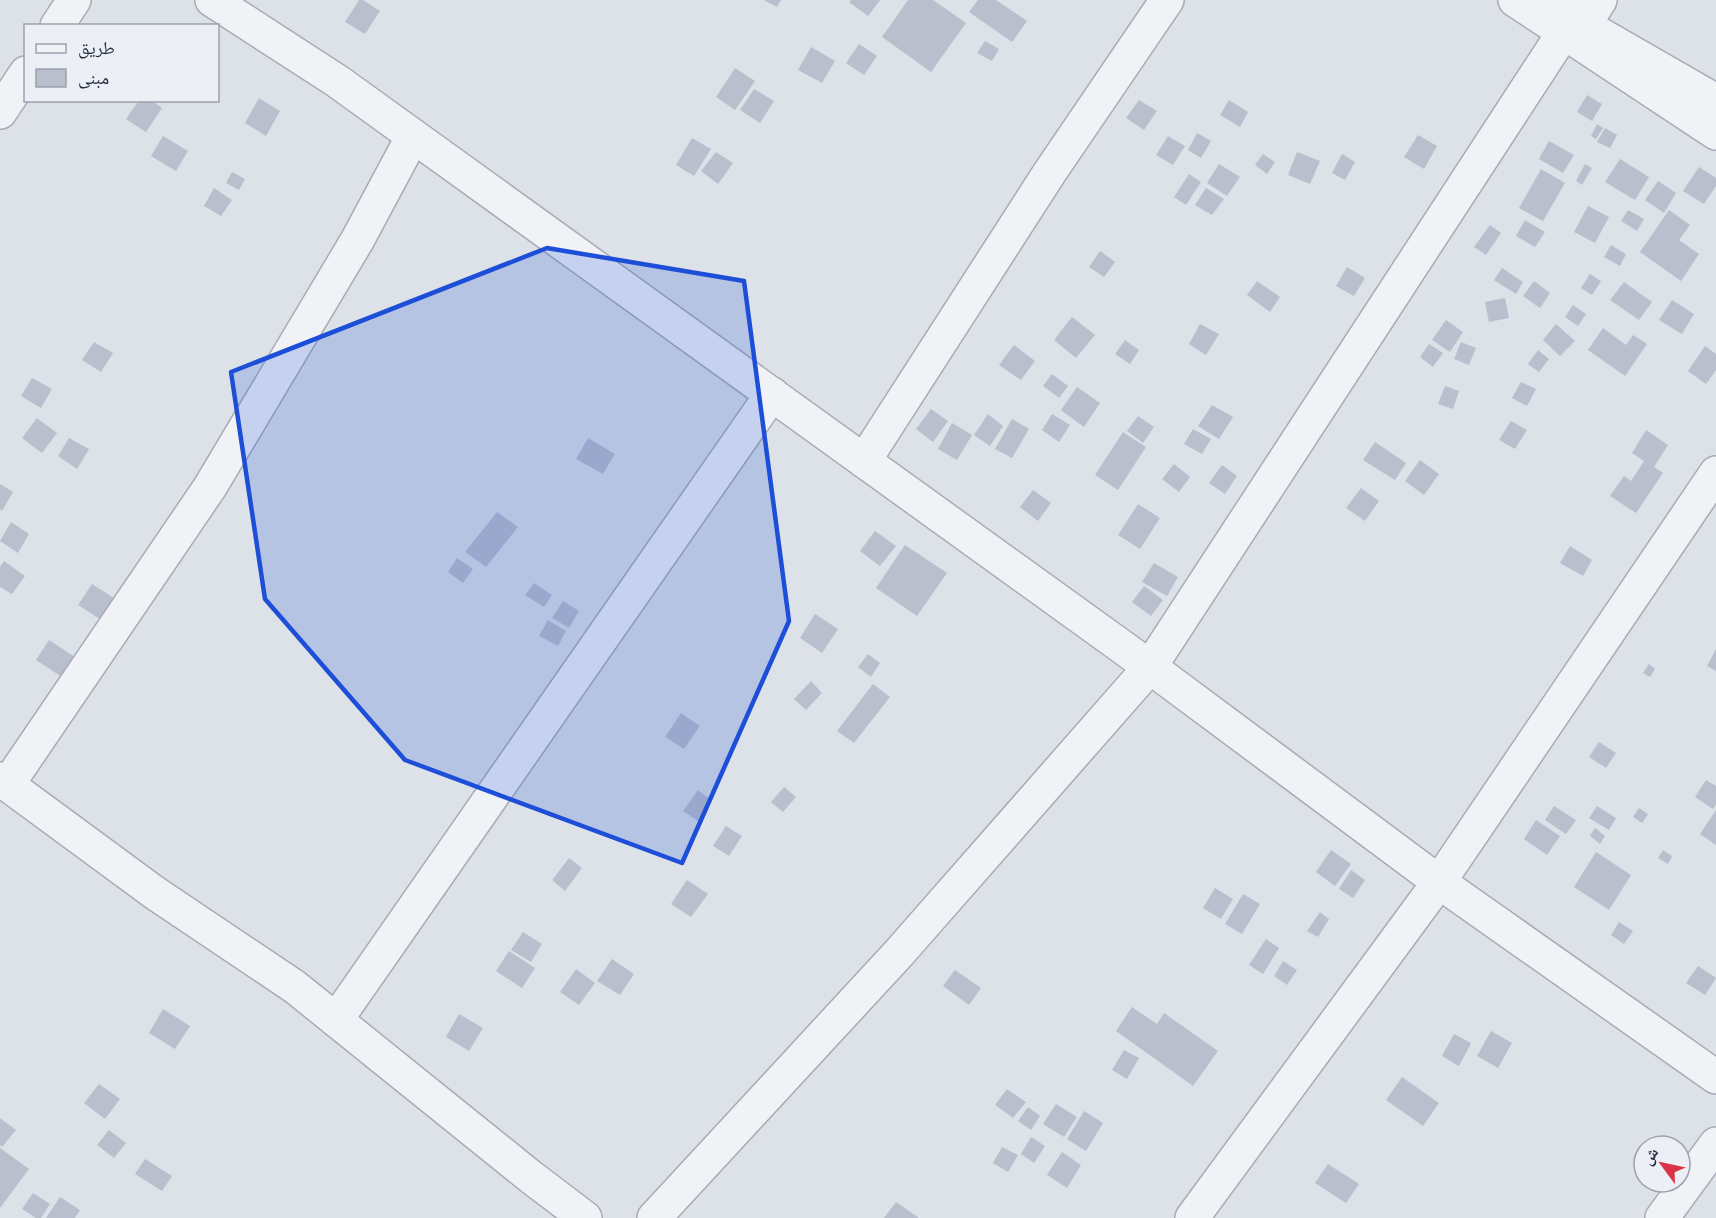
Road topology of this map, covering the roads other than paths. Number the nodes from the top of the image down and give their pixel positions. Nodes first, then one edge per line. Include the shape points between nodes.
1 (74, 0) edge
2 (212, 0) edge
3 (1167, 0) edge
4 (1515, 0) edge
5 (1554, 0) edge
6 (1583, 19) edge
7 (58, 24) edge
8 (24, 77) edge
9 (1716, 101) edge
10 (0, 112) edge
11 (1716, 133) edge
12 (413, 136) junction
13 (772, 394) junction
14 (864, 461) junction
15 (1716, 473) edge
16 (1150, 667) junction
17 (4, 782) edge
18 (1439, 882) junction
19 (336, 1020) junction
20 (1716, 1077) edge
21 (1716, 1144) edge
22 (585, 1218) edge
23 (654, 1218) edge
24 (1192, 1218) edge
25 (1662, 1218) edge

1 - 7 street
2 - 12 street
3 - 14 street via 1050,172
4 - 6 street
5 - 6 street
6 - 9 street
6 - 11 street
6 - 16 street
8 - 10 street
12 - 13 street
12 - 17 street via 358,239 210,487
13 - 14 street
13 - 19 street
14 - 16 street
15 - 18 street
16 - 18 street
16 - 23 street via 899,953
17 - 19 street
18 - 20 street
18 - 24 street
19 - 22 street
21 - 25 street

